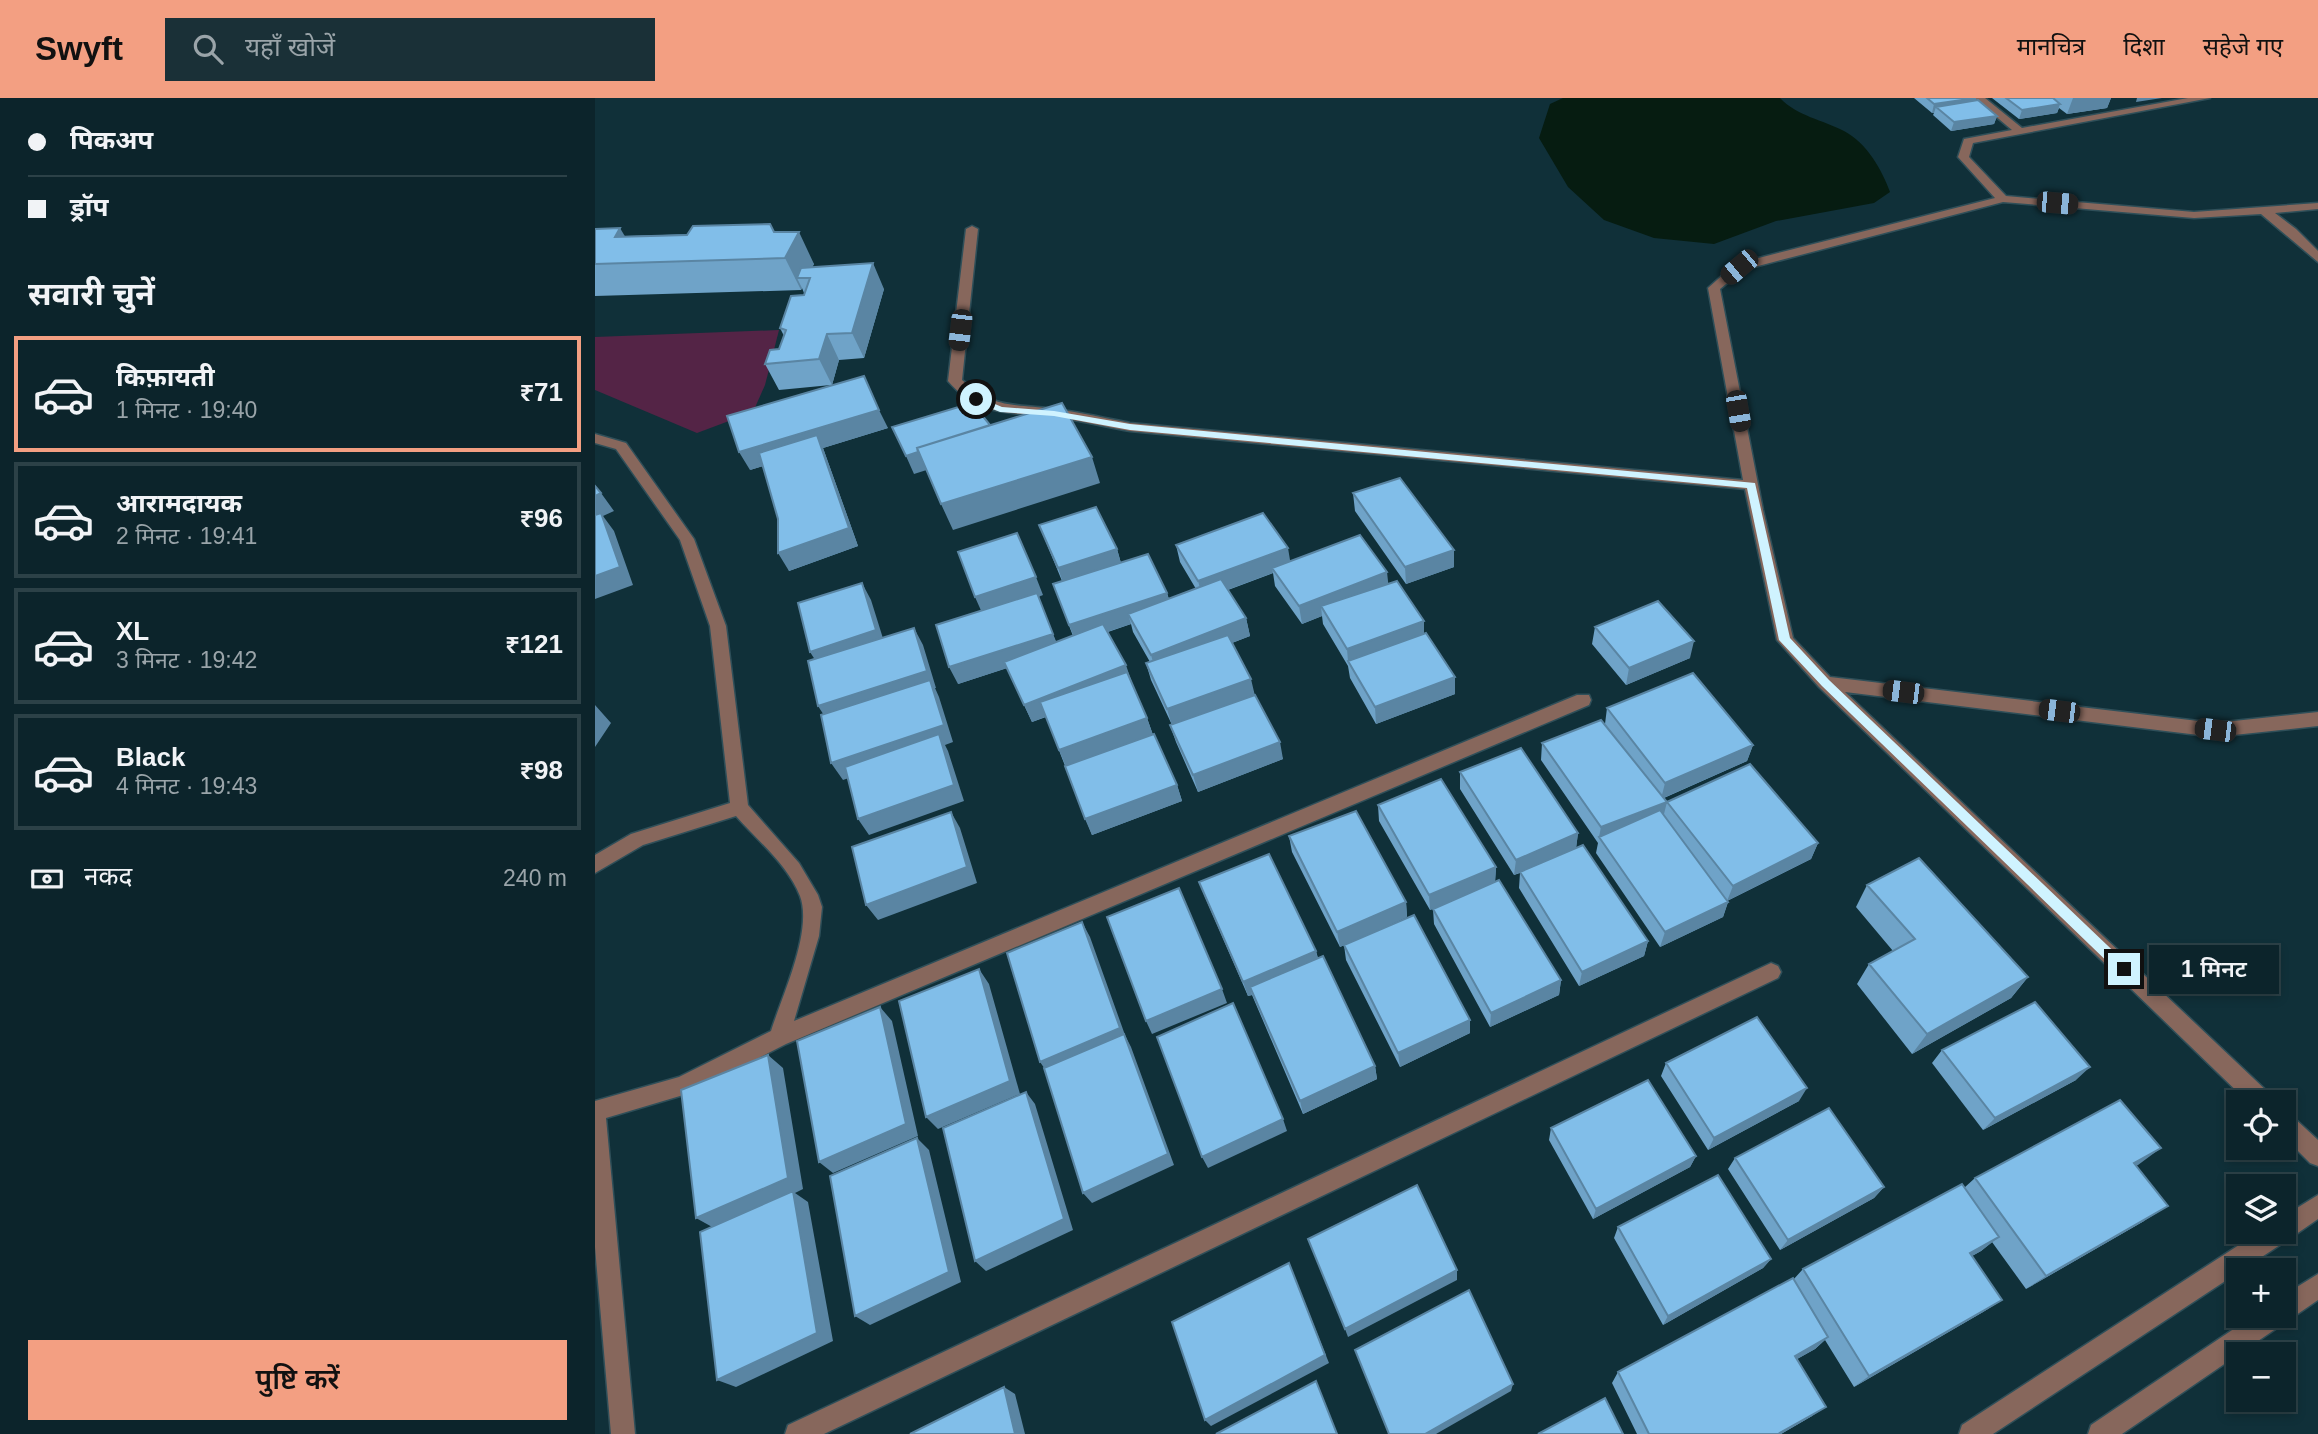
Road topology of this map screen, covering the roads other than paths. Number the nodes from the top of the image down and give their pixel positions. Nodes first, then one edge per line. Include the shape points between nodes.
1 (1979, 98) edge
2 (2205, 98) edge
3 (2018, 130) junction
4 (2003, 199) junction
5 (2318, 206) edge
6 (2264, 210) junction
7 (972, 229) dead end
8 (2318, 258) edge
9 (595, 438) edge
10 (1751, 485) junction
11 (1825, 683) junction
12 (1583, 700) dead end
13 (2318, 719) edge
14 (739, 808) junction
15 (595, 865) edge
16 (1771, 972) dead end
17 (779, 1037) junction
18 (2250, 1090) edge
19 (595, 1111) edge
20 (595, 1118) edge
21 (2296, 1135) edge
22 (2318, 1156) edge
23 (2318, 1206) edge
24 (2296, 1221) edge
25 (2261, 1244) edge
26 (2318, 1286) edge
27 (2296, 1301) edge
28 (2256, 1328) edge
29 (623, 1434) edge
30 (797, 1434) edge
31 (1971, 1434) edge
32 (2100, 1434) edge

1 - 3 street
2 - 3 street via 2130,107
3 - 4 street via 1968,141 1963,157
4 - 6 street via 2195,215
4 - 10 street via 1739,267 1714,288
5 - 6 street
6 - 8 street
7 - 10 street via 955,381 976,399 1000,410 1054,413 1130,427
9 - 14 street via 621,446 687,538 718,626
10 - 11 street via 1785,640
11 - 13 street via 2215,730
11 - 18 street
12 - 17 street
14 - 15 street via 637,839
14 - 17 street via 797,874 812,906 805,952
16 - 30 street
17 - 19 street via 684,1086
20 - 29 street
21 - 22 street
23 - 24 street
25 - 31 street
26 - 27 street
28 - 32 street

